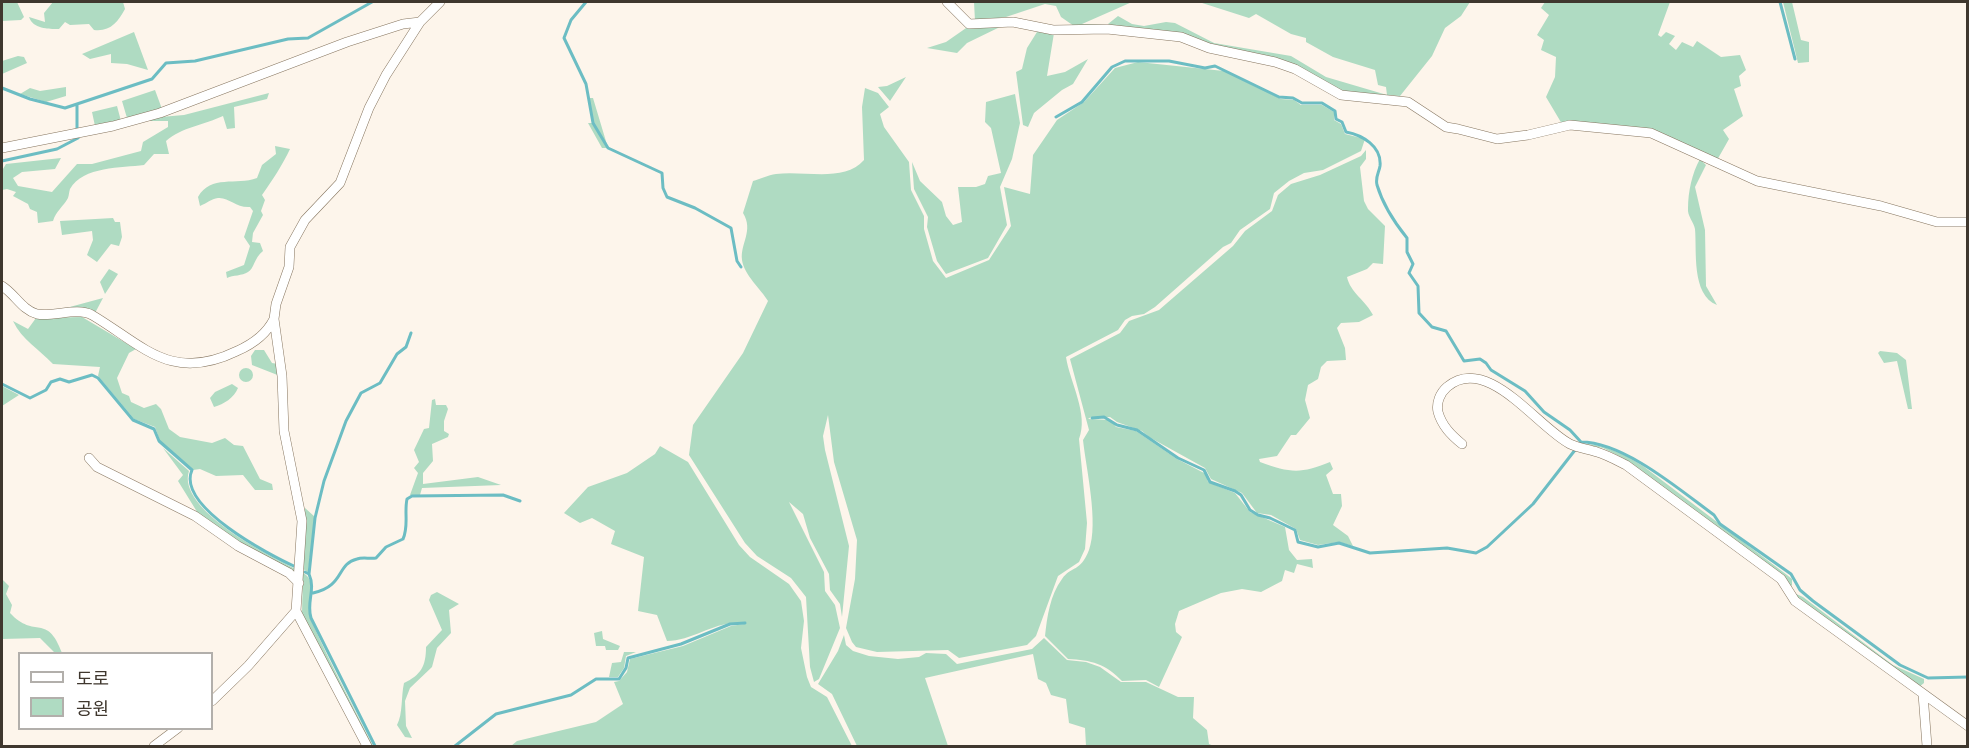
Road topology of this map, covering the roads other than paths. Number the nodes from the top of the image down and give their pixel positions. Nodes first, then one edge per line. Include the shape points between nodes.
1 (441, 2) edge
2 (946, 2) edge
3 (420, 22) junction
4 (2, 148) edge
5 (1968, 222) edge
6 (2, 286) edge
7 (274, 320) junction
8 (1462, 444) dead end
9 (89, 458) dead end
10 (299, 583) junction
11 (296, 611) junction
12 (1923, 694) junction
13 (213, 700) edge
14 (1968, 726) edge
15 (177, 730) edge
16 (154, 747) edge
17 (367, 747) edge
18 (1927, 747) edge

1 - 3 street
2 - 5 street via 969,24 1012,22 1053,30 1107,29 1181,37 1209,48 1295,69 1341,95 1408,102 1446,127 1497,139 1570,125 1651,133 1757,181 1873,204 1937,222
3 - 4 street via 347,42 160,113
3 - 7 street via 369,108 340,183 317,206 290,247
6 - 7 street via 35,313 85,312 157,358 177,363 221,359 268,332
7 - 10 street via 284,431 302,520
8 - 12 street via 1447,430 1437,407 1444,390 1460,379 1480,379 1518,402 1572,445 1626,465 1781,579 1795,601
9 - 10 street via 97,467 195,516 238,546 290,573
10 - 11 street
11 - 13 street
11 - 17 street
12 - 14 street
12 - 18 street
15 - 16 street

